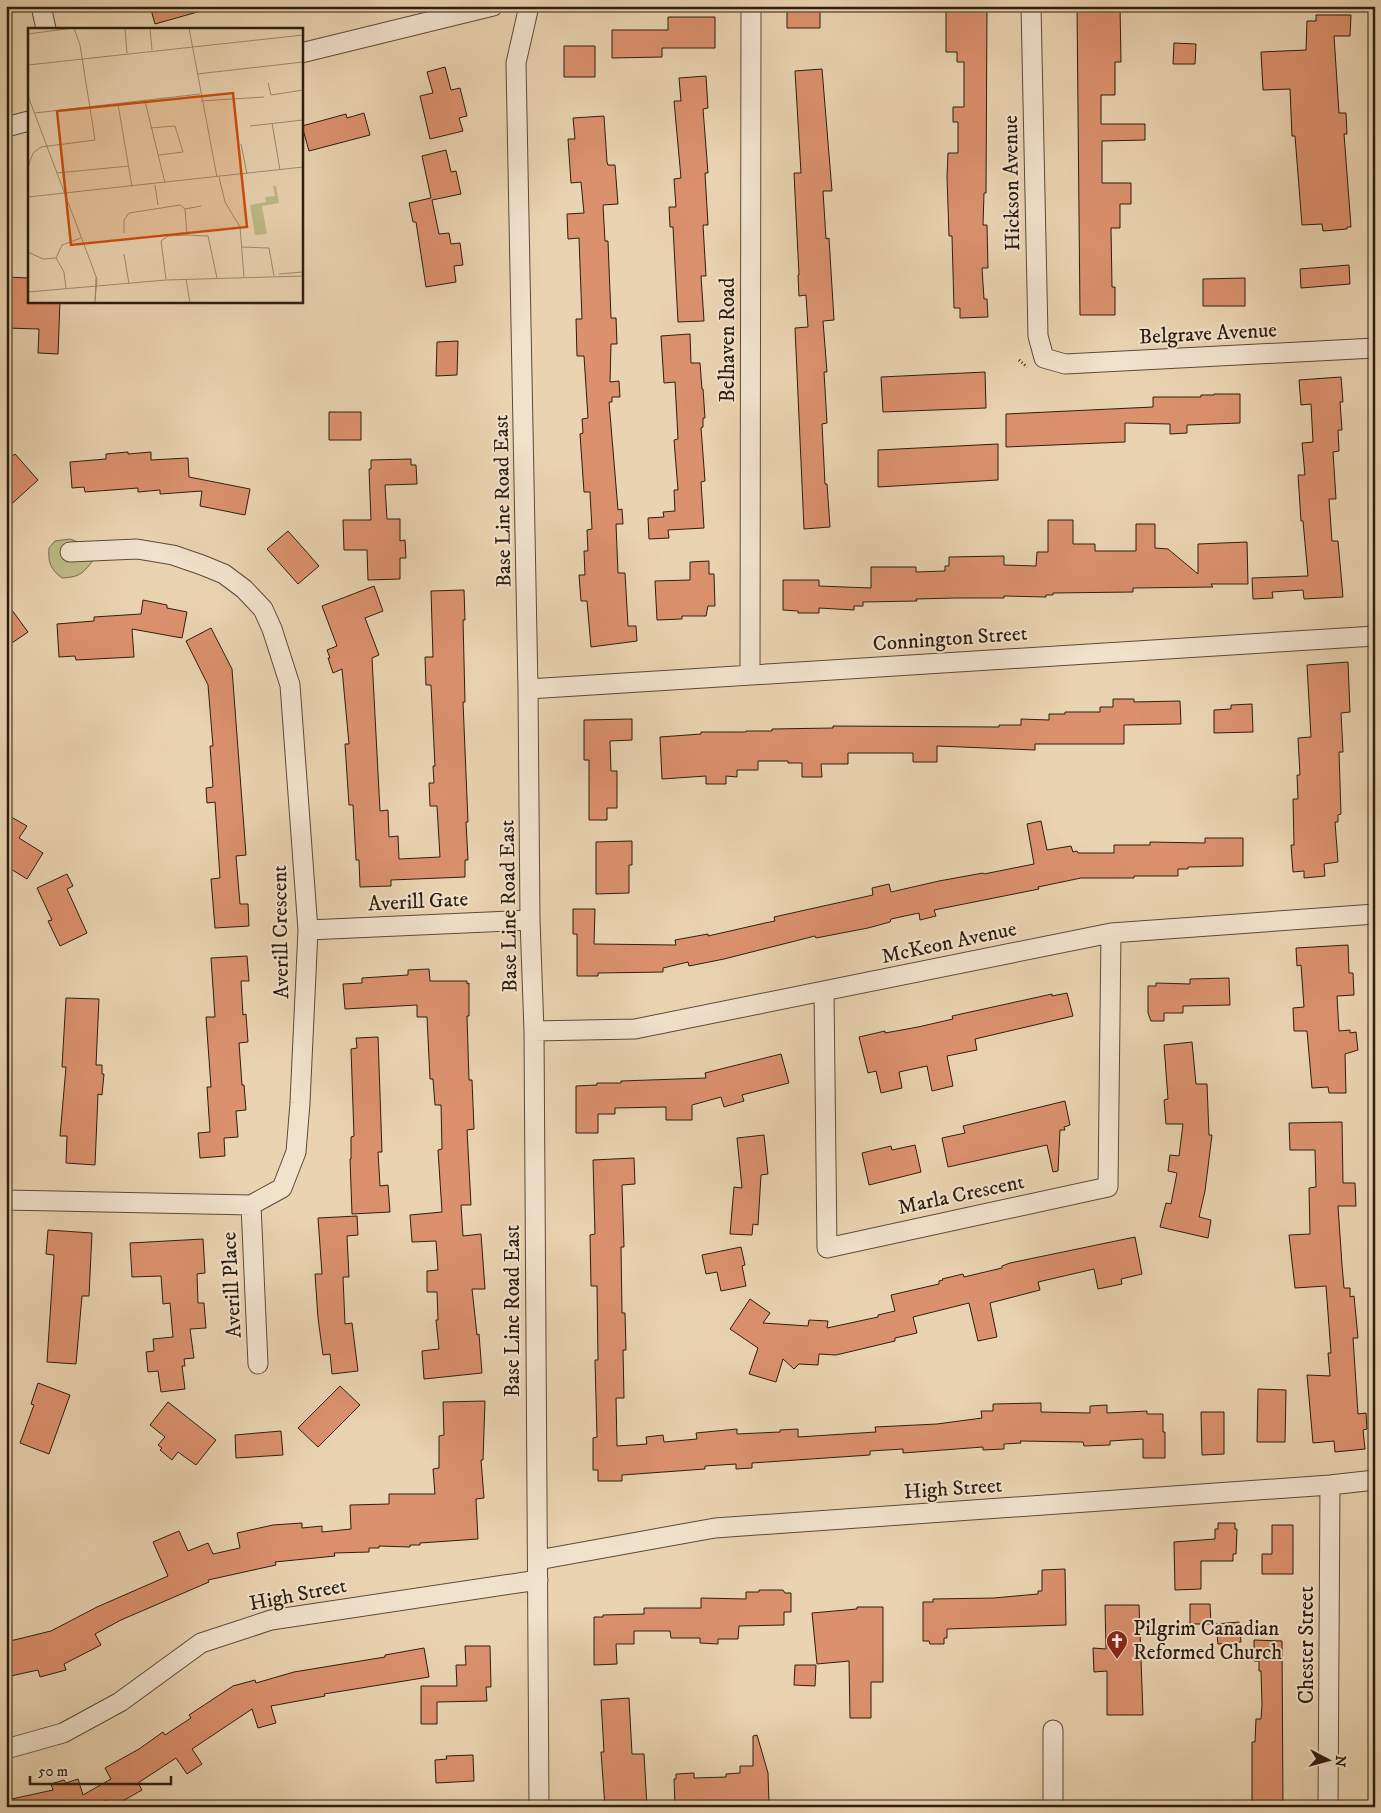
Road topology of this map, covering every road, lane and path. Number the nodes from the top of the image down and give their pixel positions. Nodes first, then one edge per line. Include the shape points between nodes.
1 (41, 6) edge
2 (493, 6) edge
3 (529, 6) edge
4 (751, 6) edge
5 (1031, 6) edge
6 (46, 28) edge
7 (302, 54) edge
8 (28, 122) edge
9 (6, 127) edge
10 (1375, 348) edge
11 (1044, 358) joint
12 (70, 552) dead end
13 (1375, 636) edge
14 (750, 674) junction
15 (528, 690) junction
16 (1375, 914) edge
17 (530, 920) junction
18 (308, 930) junction
19 (1111, 933) junction
20 (824, 992) junction
21 (534, 1031) junction
22 (6, 1200) edge
23 (251, 1204) junction
24 (258, 1364) dead end
25 (1375, 1480) edge
26 (1330, 1484) junction
27 (538, 1560) junction
28 (538, 1580) junction
29 (1053, 1730) dead end
30 (6, 1749) edge
31 (539, 1807) edge
32 (1053, 1807) edge
33 (1328, 1807) edge

1 - 6 street
2 - 7 street
3 - 15 street, Base Line Road East via 516,63
4 - 14 street, Belhaven Road
5 - 11 street, Hickson Avenue via 1038,336
8 - 9 street
10 - 11 street, Belgrave Avenue via 1065,364
12 - 18 street, Averill Crescent via 137,549 173,555 224,574 263,609 290,686
13 - 14 street, Connington Street
14 - 15 street, Connington Street
15 - 17 street, Base Line Road East
16 - 19 street, McKeon Avenue
17 - 18 street, Averill Gate
17 - 21 street, Base Line Road East
18 - 23 street, Averill Crescent via 296,1152 282,1188
19 - 20 street, McKeon Avenue
19 - 20 street, Marla Crescent via 1108,1186 826,1248
20 - 21 street, McKeon Avenue via 634,1029
21 - 27 street, Base Line Road East
22 - 23 street, Averill Crescent
23 - 24 street, Averill Place
25 - 26 street, High Street
26 - 27 street, High Street via 715,1528
26 - 33 street, Chester Street
27 - 28 street, Base Line Road East
28 - 30 street, High Street via 271,1620 200,1643 120,1702 63,1733
28 - 31 street, Base Line Road East
29 - 32 street

